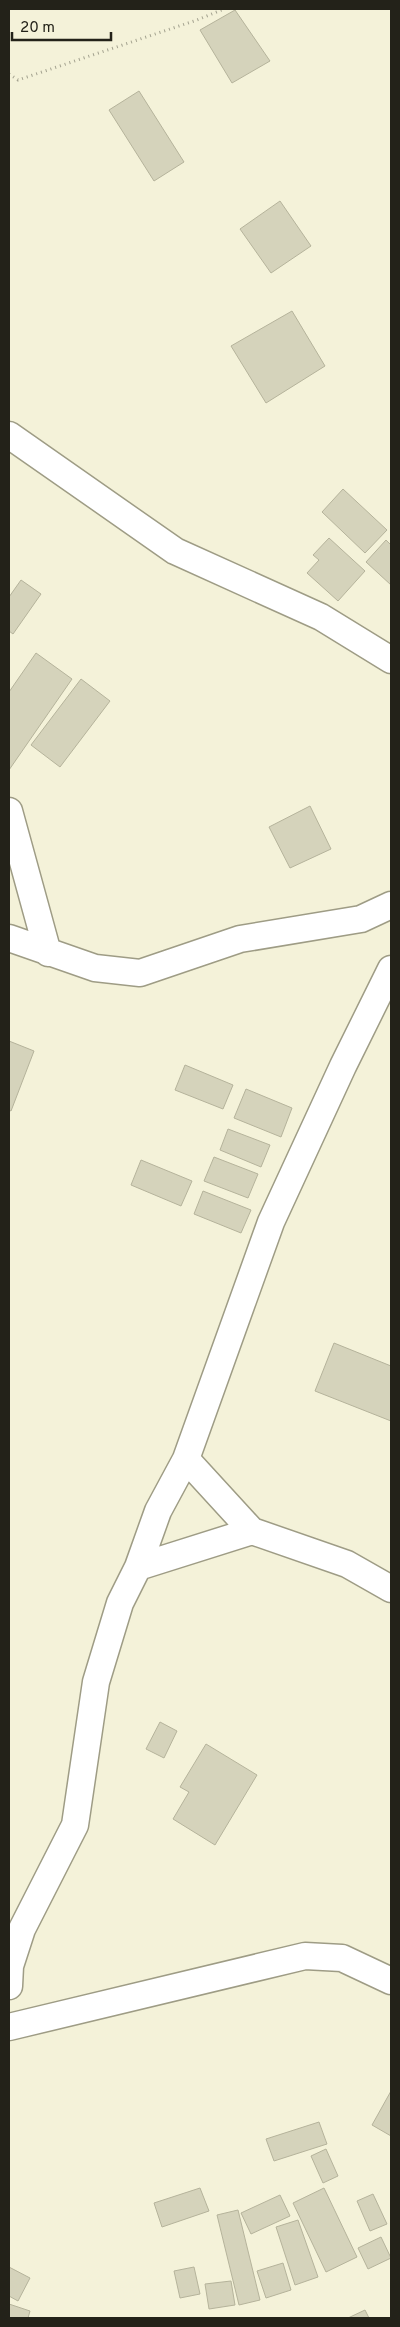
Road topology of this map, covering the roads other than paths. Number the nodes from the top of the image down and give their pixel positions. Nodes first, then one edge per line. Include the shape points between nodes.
1 (9, 435) edge
2 (391, 660) edge
3 (9, 811) edge
4 (391, 904) edge
5 (9, 938) edge
6 (48, 953) junction
7 (391, 970) edge
8 (186, 1459) junction
9 (252, 1531) junction
10 (138, 1567) junction
11 (391, 1589) edge
12 (391, 1981) edge
13 (9, 1986) edge
14 (9, 2027) edge

1 - 2 street via 175,551 321,617
3 - 6 street
4 - 6 street via 361,918 240,939 140,973 95,968
5 - 6 street
7 - 8 street via 271,1222
8 - 9 street
8 - 10 street via 158,1510
9 - 10 street
9 - 11 street via 347,1564
10 - 13 street via 120,1603 96,1682 75,1826 22,1929 10,1966
12 - 14 street via 342,1958 305,1956

